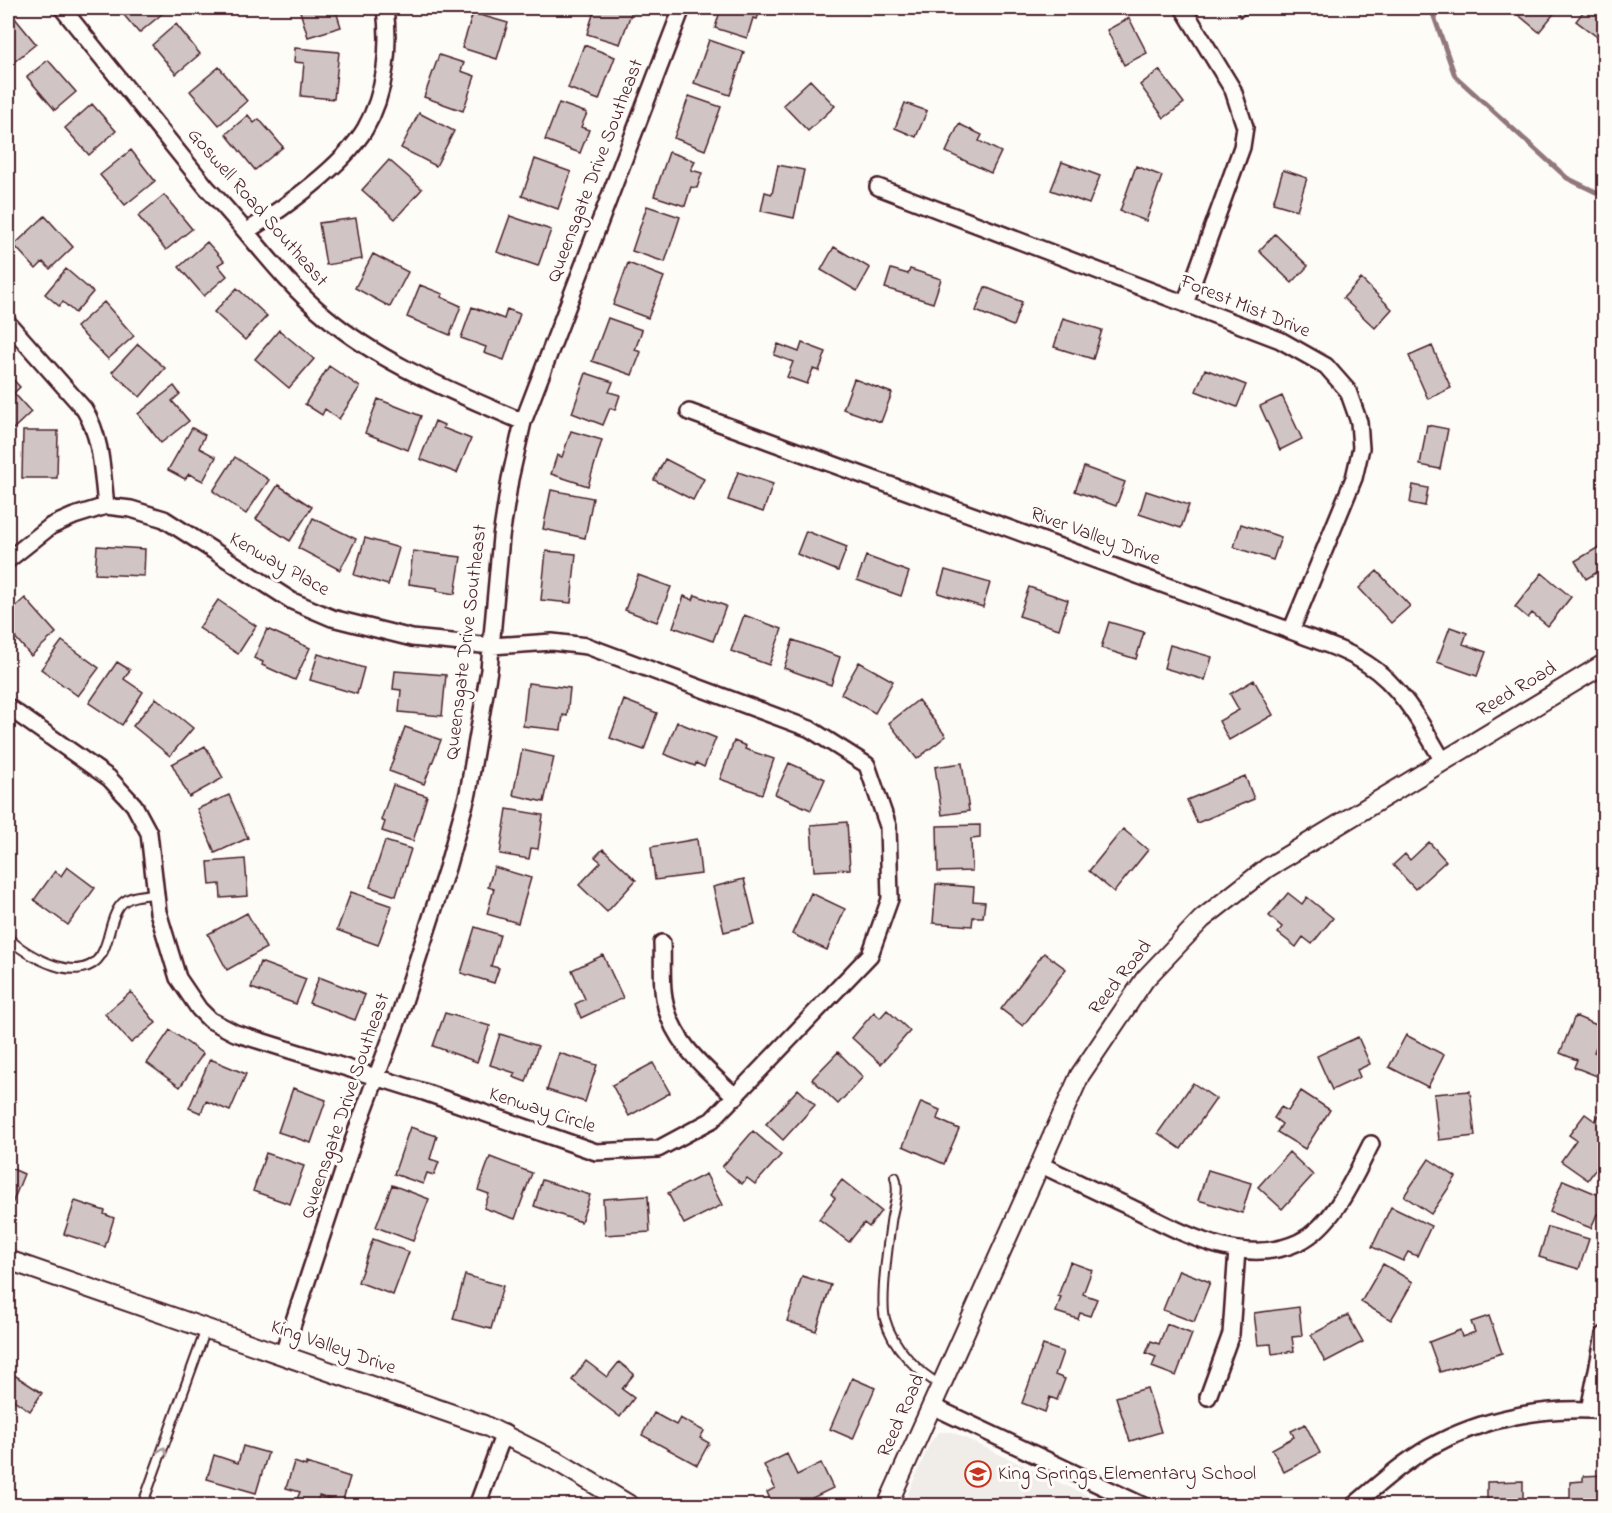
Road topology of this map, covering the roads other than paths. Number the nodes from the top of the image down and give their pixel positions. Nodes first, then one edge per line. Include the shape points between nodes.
1 (62, 8) edge
2 (385, 8) edge
3 (682, 8) edge
4 (1183, 8) edge
5 (878, 187) dead end
6 (247, 231) junction
7 (1185, 304) junction
8 (8, 323) edge
9 (689, 412) dead end
10 (523, 422) junction
11 (106, 506) junction
12 (8, 560) edge
13 (1291, 631) junction
14 (552, 642) joint
15 (492, 646) junction
16 (1605, 664) edge
17 (8, 707) edge
18 (1443, 761) junction
19 (156, 894) junction
20 (8, 938) edge
21 (662, 943) dead end
22 (375, 1079) junction
23 (736, 1097) junction
24 (1371, 1143) dead end
25 (1039, 1164) junction
26 (895, 1177) dead end
27 (1237, 1250) junction
28 (8, 1260) edge
29 (206, 1327) junction
30 (1605, 1335) edge
31 (283, 1354) junction
32 (941, 1385) junction
33 (1208, 1397) dead end
34 (932, 1406) junction
35 (1589, 1410) junction
36 (1605, 1411) edge
37 (504, 1433) junction
38 (142, 1506) edge
39 (477, 1506) edge
40 (631, 1506) edge
41 (887, 1506) edge
42 (1144, 1506) edge
43 (1353, 1506) edge

1 - 6 street, Goswell Road Southeast via 207,188
2 - 6 street via 385,70 366,127 330,168 281,210
3 - 10 street, Queensgate Drive Southeast
4 - 7 street via 1233,90 1245,127 1242,147
5 - 7 street, Forest Mist Drive
6 - 10 street, Goswell Road Southeast via 283,276 326,317 419,376
7 - 13 street, Forest Mist Drive via 1280,340 1326,366 1348,391 1359,422 1361,448 1354,478
8 - 11 street via 92,422 100,446
9 - 13 street, River Valley Drive
10 - 15 street, Queensgate Drive Southeast via 501,537
11 - 12 street, Kenway Place via 51,526
11 - 15 street, Kenway Place via 164,519 292,601 332,618 411,638
13 - 18 street, River Valley Drive via 1352,656 1384,677
14 - 15 street, Kenway Place
14 - 23 street, Kenway Circle via 597,649 810,729 867,765 888,826 890,899 870,955
15 - 22 street, Queensgate Drive Southeast via 468,793 400,1014
16 - 18 street, Reed Road
17 - 19 street, Kenway Circle via 125,792 149,833
18 - 25 street, Reed Road via 1267,868 1182,939 1145,979 1097,1046
19 - 20 lane via 126,900 118,908 101,956 69,971 23,952
19 - 22 street, Kenway Circle via 164,938 178,978 210,1020
21 - 23 street via 664,999 676,1035
22 - 23 street, Kenway Circle via 424,1092 596,1152 658,1149 712,1120
22 - 31 street, Queensgate Drive Southeast
24 - 27 street via 1341,1200 1299,1241 1264,1250
25 - 27 street via 1196,1238
25 - 32 street, Reed Road
26 - 32 lane via 898,1191 890,1229 886,1322 910,1360 924,1376
27 - 33 street via 1231,1334
28 - 29 street, King Valley Drive
29 - 31 street, King Valley Drive
38 -> 29 lane
30 - 35 street
31 - 37 street, King Valley Drive
32 - 34 street, Reed Road
34 - 41 street, Reed Road
34 - 42 street
35 - 36 street
35 - 43 street via 1529,1414 1454,1436 1408,1462
37 - 39 street
37 - 40 street, King Valley Drive

